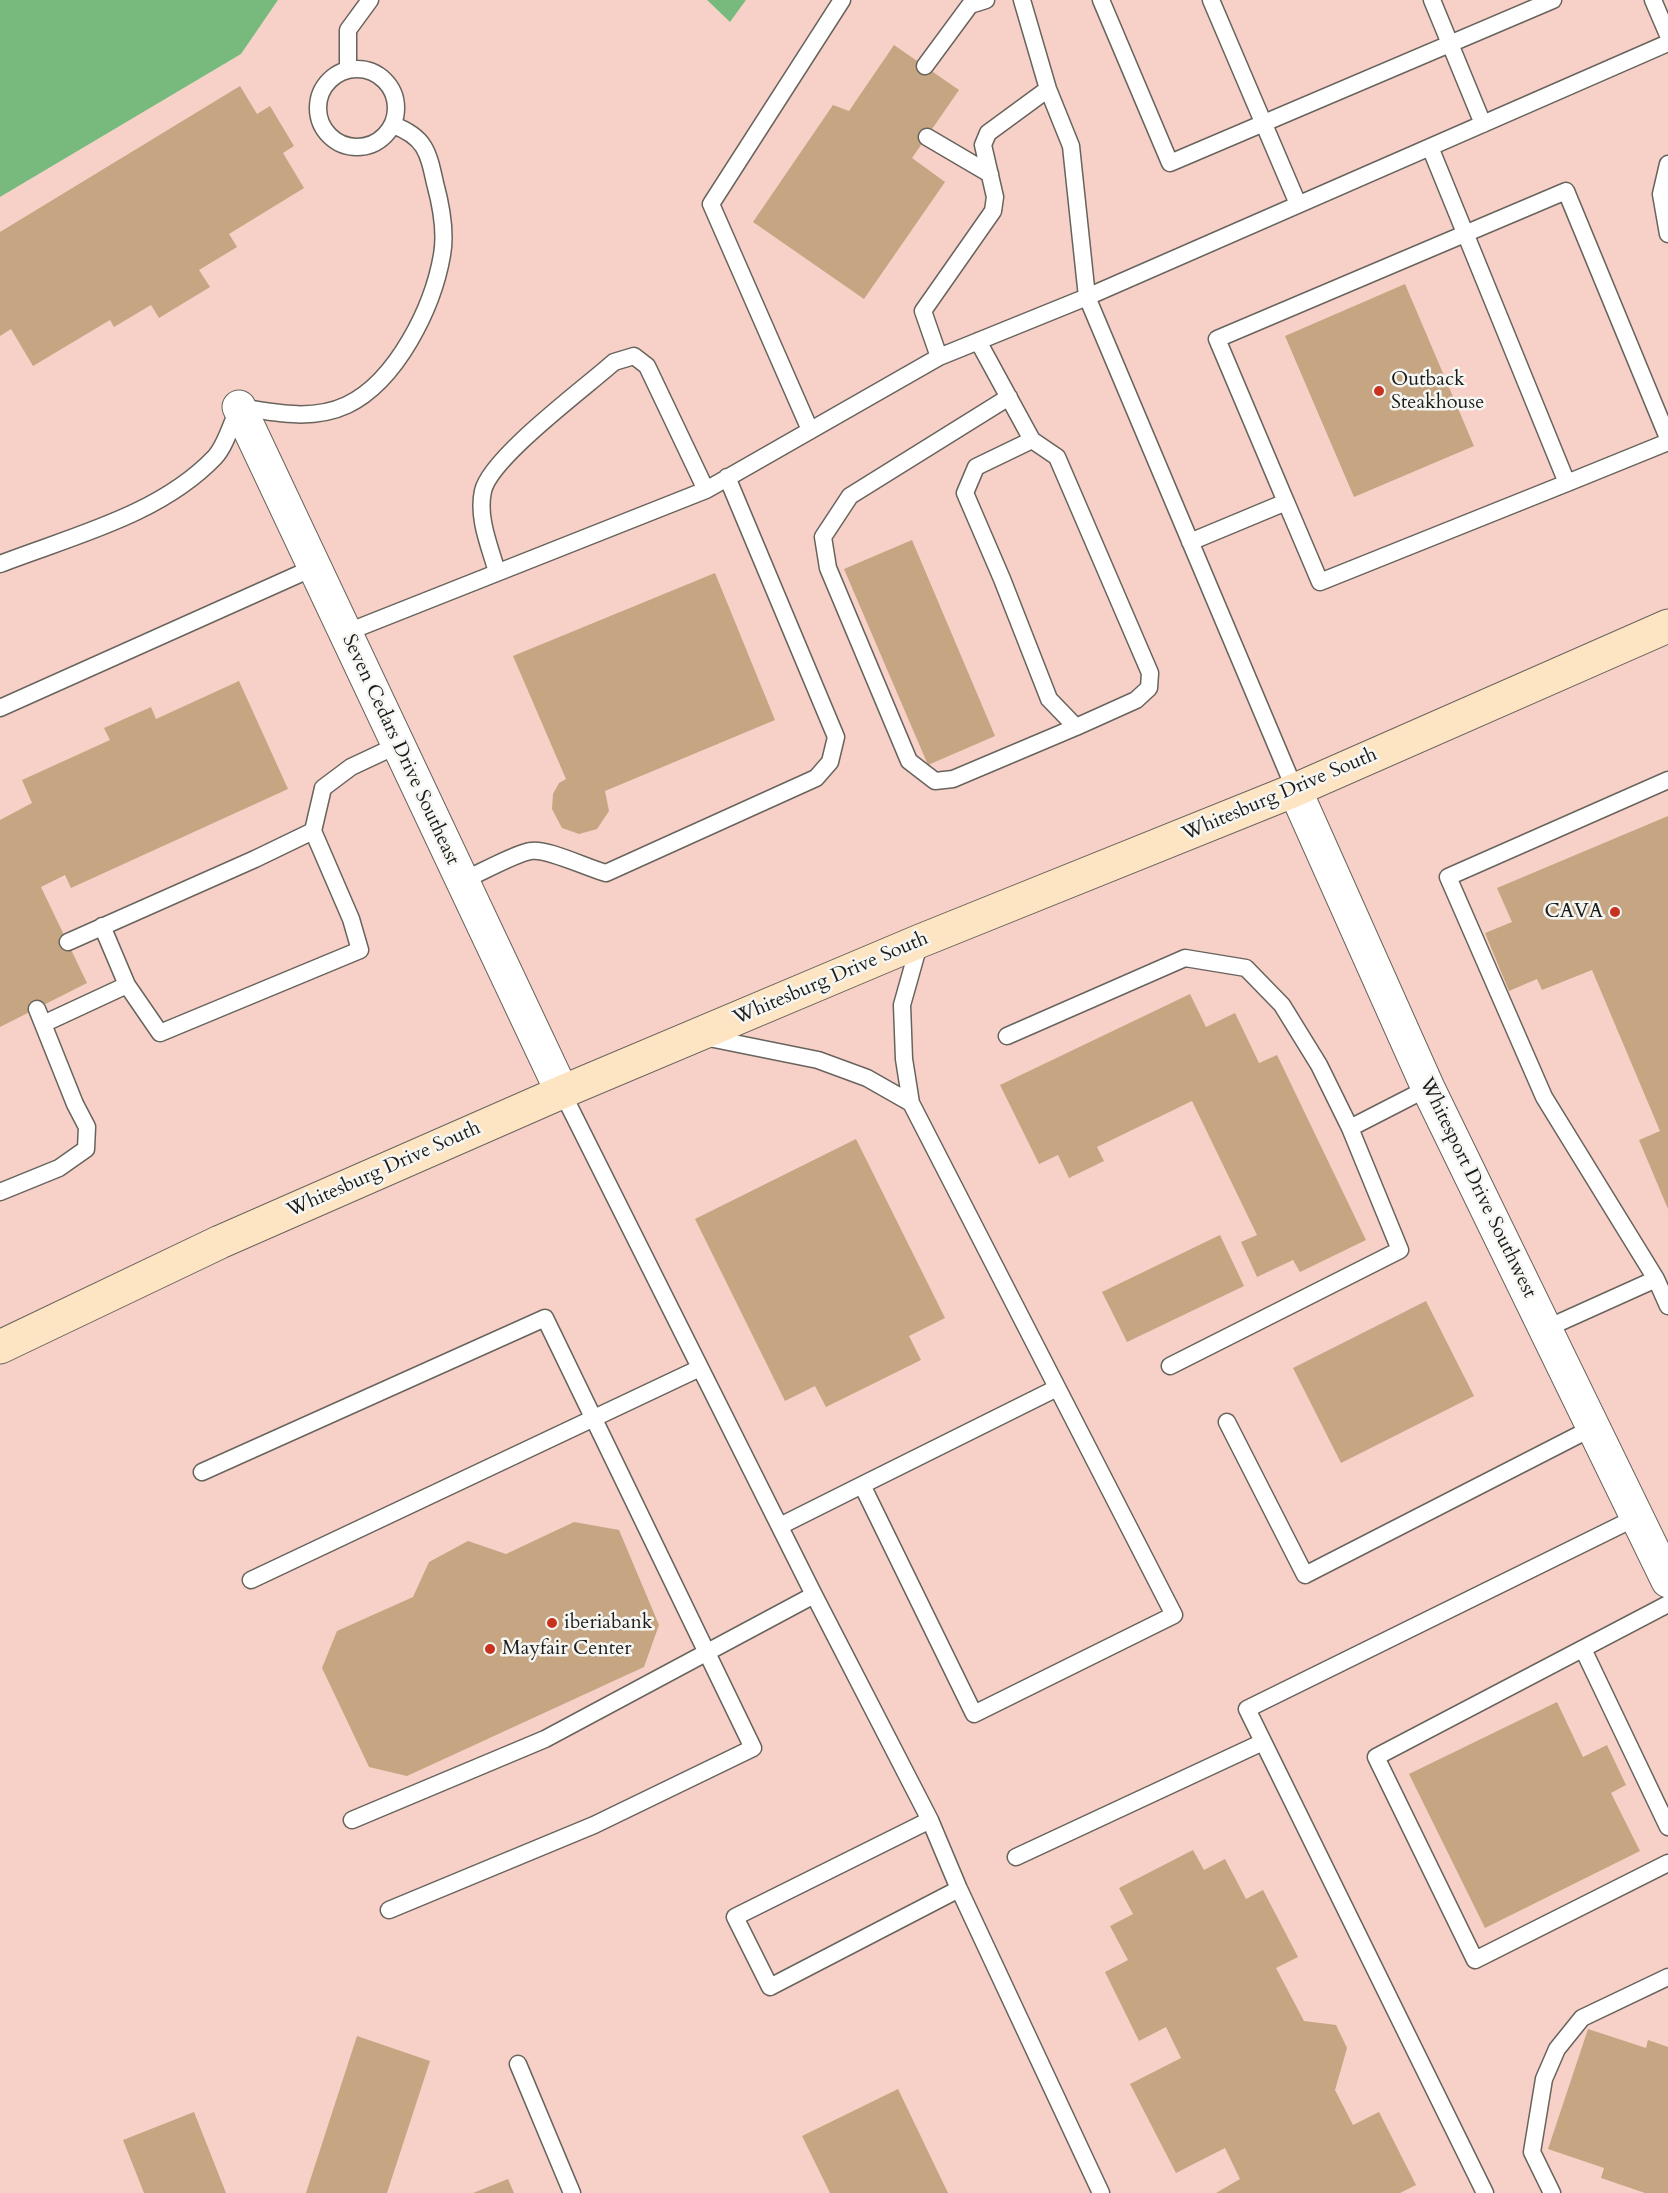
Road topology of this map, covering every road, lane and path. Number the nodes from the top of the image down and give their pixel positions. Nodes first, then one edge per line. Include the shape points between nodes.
1 (369, 0) edge
2 (842, 0) edge
3 (986, 0) edge
4 (1022, 0) edge
5 (1101, 0) edge
6 (1211, 0) edge
7 (1432, 0) edge
8 (1553, 0) edge
9 (1653, 0) edge
10 (1668, 35) edge
11 (1668, 43) edge
12 (1451, 44) junction
13 (926, 66) dead end
14 (348, 69) junction
15 (1047, 89) junction
16 (1264, 123) junction
17 (1483, 124) junction
18 (393, 125) junction
19 (927, 137) dead end
20 (1430, 147) junction
21 (1668, 164) edge
22 (990, 174) junction
23 (1298, 204) junction
24 (1466, 233) junction
25 (1668, 234) edge
26 (1087, 297) junction
27 (978, 341) junction
28 (939, 357) junction
29 (1009, 397) junction
30 (239, 407) junction
31 (810, 430) junction
32 (1032, 440) junction
33 (1668, 440) edge
34 (727, 477) junction
35 (1567, 483) junction
36 (706, 490) junction
37 (1286, 502) junction
38 (1190, 542) junction
39 (0, 564) edge
40 (315, 567) junction
41 (497, 572) junction
42 (1668, 626) edge
43 (345, 633) junction
44 (0, 708) edge
45 (1076, 727) junction
46 (398, 745) junction
47 (1668, 780) edge
48 (1295, 790) junction
49 (314, 831) junction
50 (462, 881) junction
51 (102, 926) junction
52 (920, 941) junction
53 (68, 942) dead end
54 (127, 985) junction
55 (695, 1035) junction
56 (1007, 1036) dead end
57 (1428, 1088) junction
58 (562, 1092) junction
59 (911, 1103) junction
60 (1350, 1128) junction
61 (0, 1192) edge
62 (1656, 1279) junction
63 (1668, 1306) edge
64 (1545, 1329) junction
65 (0, 1347) edge
66 (1170, 1366) dead end
67 (700, 1368) junction
68 (1057, 1388) junction
69 (594, 1417) junction
70 (1227, 1422) dead end
71 (1592, 1428) junction
72 (201, 1472) dead end
73 (862, 1485) junction
74 (1635, 1518) junction
75 (780, 1526) junction
76 (251, 1580) dead end
77 (1668, 1581) edge
78 (814, 1595) junction
79 (1668, 1604) edge
80 (1583, 1649) junction
81 (707, 1652) junction
82 (1263, 1742) junction
83 (352, 1820) dead end
84 (930, 1820) junction
85 (1668, 1827) edge
86 (1016, 1857) dead end
87 (1668, 1863) edge
88 (959, 1889) junction
89 (389, 1910) dead end
90 (1668, 1977) edge
91 (518, 2064) dead end
92 (572, 2193) edge
93 (1101, 2193) edge
94 (1485, 2193) edge
95 (1552, 2193) edge

1 - 14 lane via 348,30
2 - 31 lane via 711,204
3 - 13 lane via 970,5
4 - 15 lane
5 - 16 lane via 1170,163
6 - 16 lane
7 - 12 lane
8 - 12 lane
9 - 10 lane
11 - 17 lane
12 - 16 lane
12 - 17 lane
14 - 18 lane via 373,71 392,88 397,113
14 - 18 lane via 336,74 320,95 319,115 326,133 342,144 362,147 375,144
15 - 22 lane via 988,133 983,145
15 - 26 lane via 1071,146
16 - 23 lane
17 - 20 lane
18 - 30 lane via 412,132 428,151 440,204 442,253 430,297 406,348 372,387 347,405 322,413 290,415
19 - 22 lane
20 - 23 lane
20 - 24 lane
21 - 25 lane via 1661,194
22 - 28 lane via 995,197 993,211 923,311
23 - 26 lane
24 - 33 lane via 1566,190
24 - 35 lane
24 - 37 lane via 1217,339
26 - 27 lane
26 - 38 lane
27 - 28 lane
27 - 29 lane
28 - 31 lane
29 - 32 lane
29 - 45 lane via 850,496 823,537 828,568 909,761 935,781 953,779
30 - 39 lane via 217,455 183,485 136,512
30 - 40 street, Seven Cedars Drive Southeast
31 - 34 lane
32 - 45 lane via 976,467 965,493 1049,699
32 - 45 lane via 1057,457 1150,673 1149,688 1136,700
33 - 35 lane
34 - 36 lane
34 - 50 lane via 836,737 830,762 816,778 606,873 530,850
35 - 37 lane via 1320,582
36 - 41 lane
36 - 41 lane via 647,366 634,356 614,362 498,463 483,489 481,511
37 - 38 lane
38 - 48 lane
40 - 43 street, Seven Cedars Drive Southeast
40 - 44 lane
41 - 43 lane
42 - 48 main road, Whitesburg Drive South
43 - 46 street, Seven Cedars Drive Southeast
46 - 49 lane via 351,767 323,788
46 - 50 street, Seven Cedars Drive Southeast
47 - 62 lane via 1448,877 1544,1097
48 - 52 main road, Whitesburg Drive South
48 - 57 street, Whitesport Drive Southwest
49 - 51 lane
49 - 54 lane via 360,950 160,1033
50 - 58 street, Seven Cedars Drive Southeast
51 - 53 lane
51 - 54 lane
52 - 55 main road, Whitesburg Drive South
52 - 59 lane via 902,1005
54 - 61 lane via 40,1016 87,1127 86,1149 59,1168
55 - 58 main road, Whitesburg Drive South
55 - 59 lane via 818,1060 867,1078
56 - 60 lane via 1185,958 1246,968 1282,1005 1319,1065
57 - 60 lane
57 - 64 street, Whitesport Drive Southwest
58 - 65 main road, Whitesburg Drive South via 220,1242
58 - 67 lane
59 - 68 lane
60 - 66 lane via 1400,1250
62 - 63 lane
62 - 64 lane
64 - 71 street, Whitesport Drive Southwest
67 - 69 lane
67 - 75 lane
68 - 73 lane
68 - 73 lane via 1174,1615 1104,1650 974,1714
69 - 72 lane via 546,1318
69 - 76 lane
69 - 81 lane
70 - 71 lane via 1305,1575
71 - 74 street, Whitesport Drive Southwest
73 - 75 lane
74 - 77 street, Whitesport Drive Southwest
74 - 82 lane via 1247,1710
75 - 78 lane
78 - 81 lane
78 - 84 lane
79 - 80 lane
80 - 85 lane
80 - 87 lane via 1376,1757 1475,1960
81 - 83 lane via 545,1738
81 - 89 lane via 753,1748 594,1825
82 - 86 lane
82 - 94 lane
84 - 88 lane
84 - 88 lane via 735,1917 770,1987
88 - 93 lane
90 - 95 lane via 1582,2018 1557,2049 1544,2079 1532,2152
91 - 92 lane

